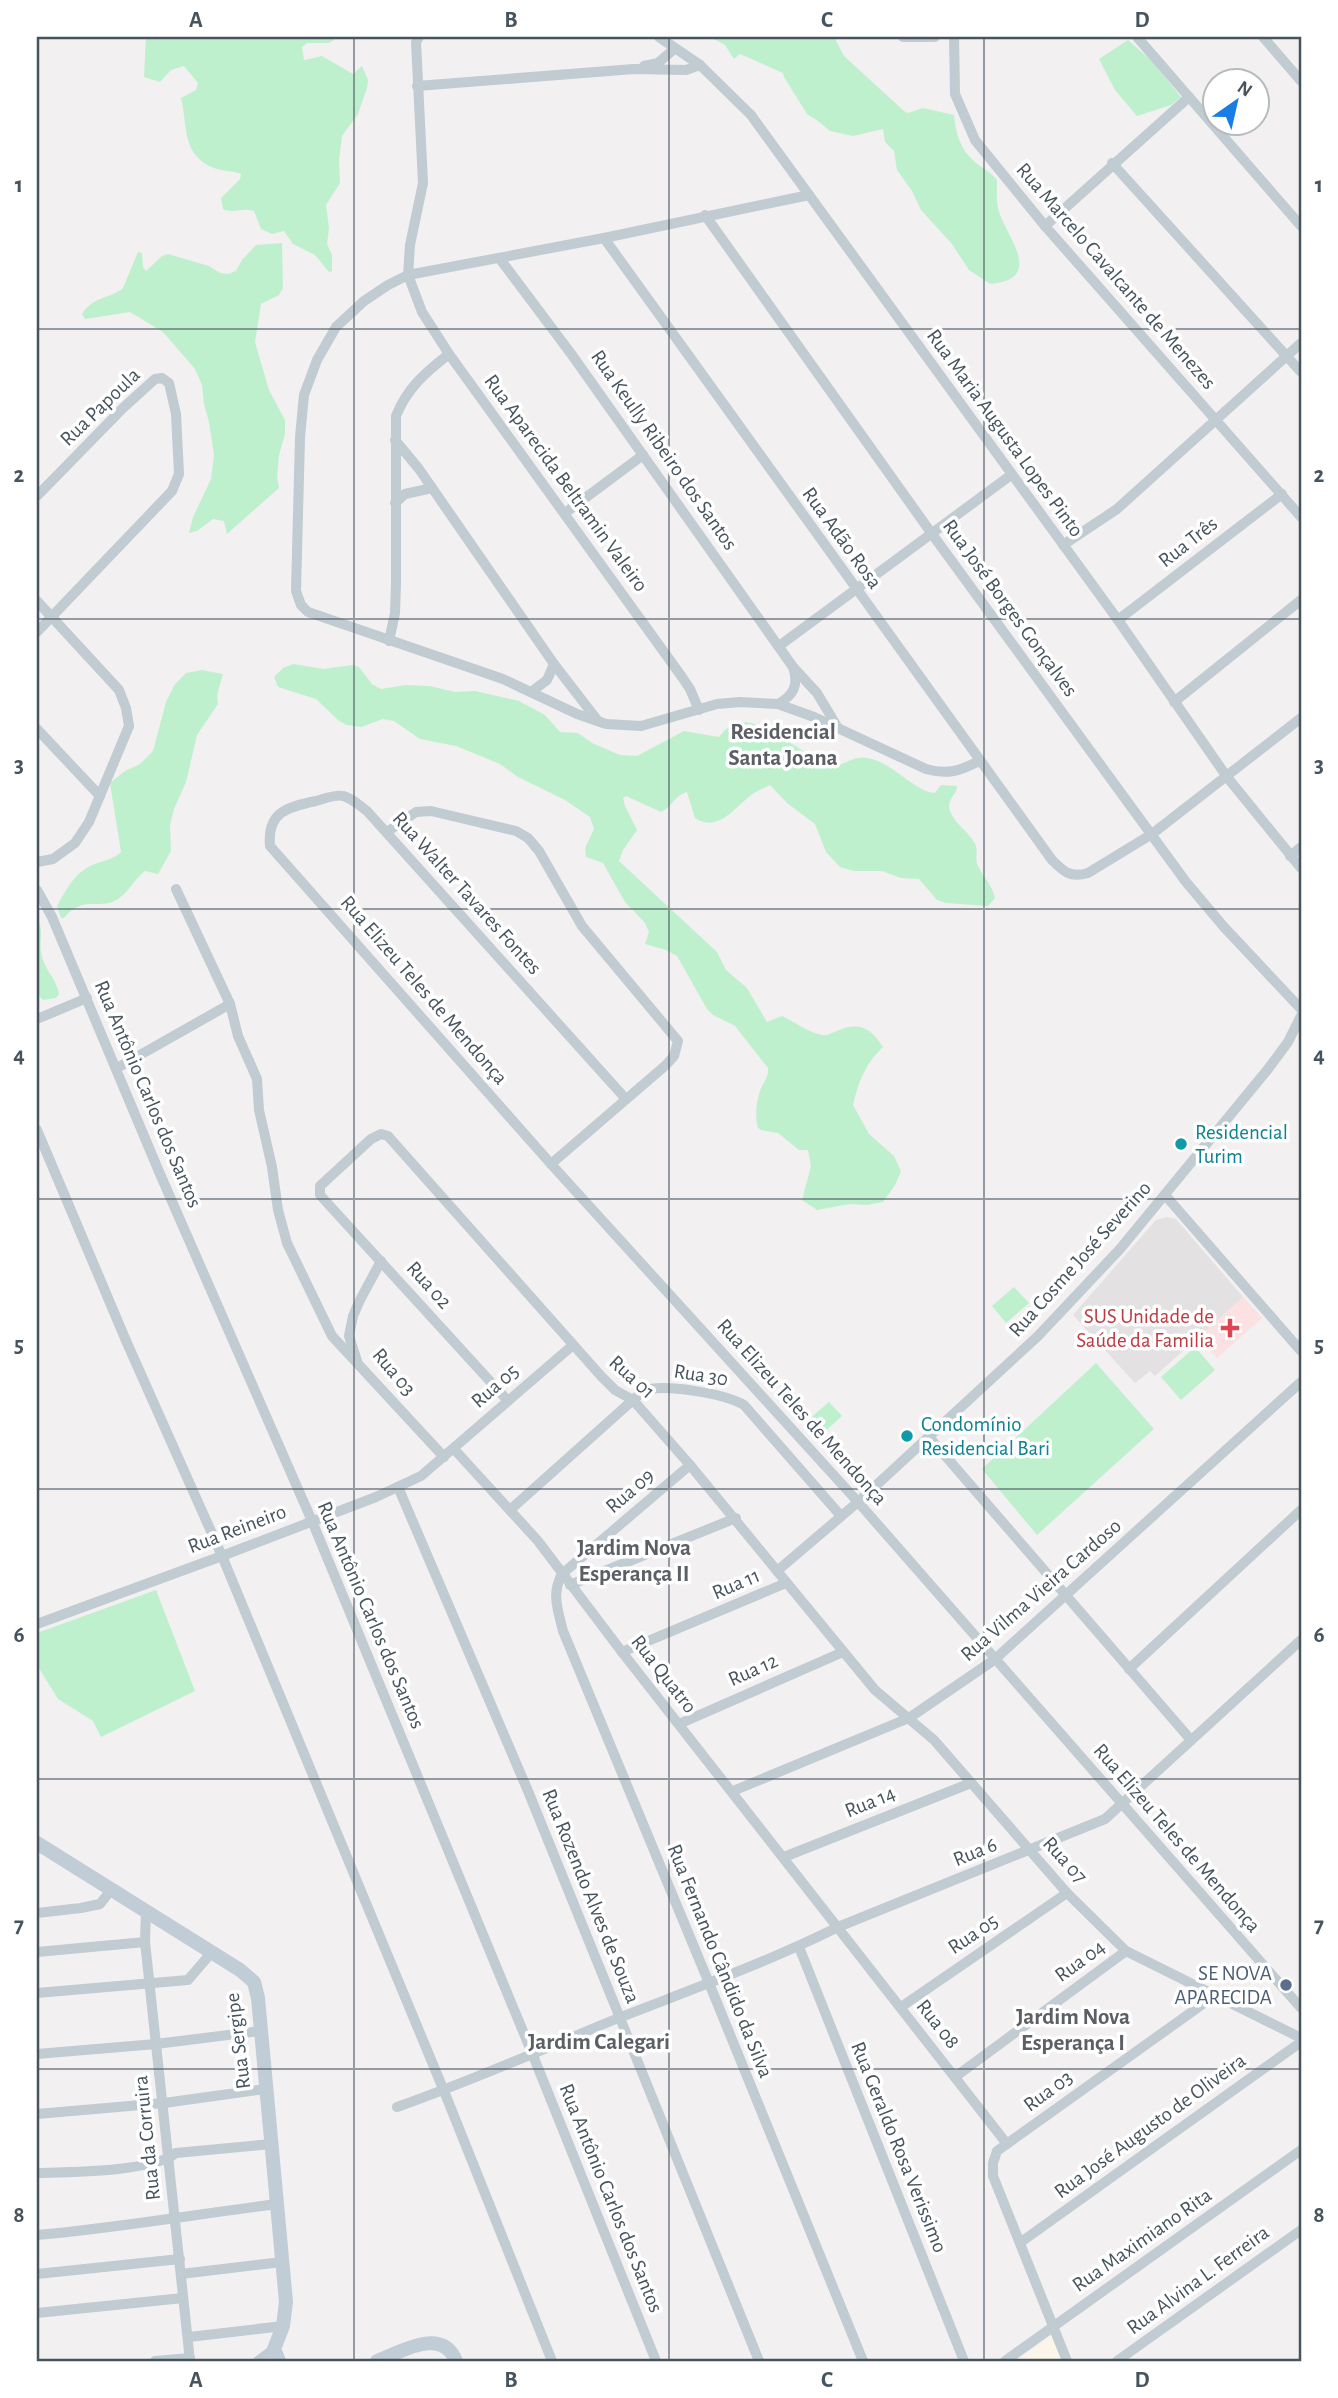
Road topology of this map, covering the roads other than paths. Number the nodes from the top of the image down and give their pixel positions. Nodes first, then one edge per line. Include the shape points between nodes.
1 (419, 37) edge
2 (659, 37) edge
3 (903, 37) edge
4 (935, 37) edge
5 (954, 37) edge
6 (1137, 37) edge
7 (1263, 37) edge
8 (674, 49) junction
9 (700, 65) junction
10 (634, 69) junction
11 (1301, 81) edge
12 (417, 86) junction
13 (1189, 97) junction
14 (1112, 163) junction
15 (809, 195) junction
16 (705, 215) junction
17 (1045, 226) junction
18 (1301, 226) edge
19 (604, 238) junction
20 (500, 259) junction
21 (408, 275) junction
22 (1301, 343) edge
23 (449, 354) junction
24 (1287, 356) junction
25 (1301, 372) edge
26 (1216, 419) junction
27 (395, 440) junction
28 (643, 455) junction
29 (1011, 475) junction
30 (432, 488) junction
31 (1282, 494) junction
32 (37, 496) edge
33 (395, 503) junction
34 (565, 513) junction
35 (1301, 517) edge
36 (932, 534) junction
37 (1063, 545) junction
38 (856, 591) junction
39 (1301, 600) edge
40 (37, 601) edge
41 (51, 619) junction
42 (1118, 620) junction
43 (37, 632) edge
44 (389, 641) junction
45 (779, 646) junction
46 (554, 664) junction
47 (793, 667) junction
48 (531, 692) junction
49 (1174, 702) junction
50 (778, 704) junction
51 (699, 709) junction
52 (1301, 718) edge
53 (598, 722) junction
54 (838, 728) junction
55 (37, 729) edge
56 (979, 761) junction
57 (1227, 777) junction
58 (100, 796) junction
59 (387, 832) junction
60 (1152, 834) junction
61 (270, 846) joint
62 (1301, 847) edge
63 (1290, 856) junction
64 (37, 862) edge
65 (1301, 868) edge
66 (176, 888) dead end
67 (37, 890) edge
68 (87, 999) junction
69 (230, 1004) junction
70 (1301, 1009) edge
71 (1301, 1016) edge
72 (37, 1018) edge
73 (117, 1068) junction
74 (625, 1098) junction
75 (37, 1130) edge
76 (551, 1164) junction
77 (320, 1195) joint
78 (1164, 1195) junction
79 (381, 1261) junction
80 (573, 1345) junction
81 (1301, 1351) edge
82 (358, 1364) junction
83 (1301, 1382) edge
84 (633, 1400) junction
85 (508, 1401) junction
86 (929, 1437) junction
87 (454, 1449) junction
88 (444, 1457) junction
89 (690, 1465) junction
90 (398, 1487) junction
91 (858, 1502) junction
92 (510, 1510) junction
93 (1301, 1510) edge
94 (841, 1516) junction
95 (736, 1518) junction
96 (312, 1521) junction
97 (222, 1556) junction
98 (777, 1571) junction
99 (562, 1574) junction
100 (786, 1583) junction
101 (570, 1584) junction
102 (1066, 1595) junction
103 (37, 1624) edge
104 (1301, 1640) edge
105 (622, 1652) junction
106 (844, 1652) junction
107 (994, 1660) junction
108 (1129, 1669) junction
109 (909, 1718) junction
110 (679, 1724) junction
111 (1191, 1740) junction
112 (971, 1783) junction
113 (733, 1791) junction
114 (1122, 1805) junction
115 (37, 1843) edge
116 (1030, 1850) junction
117 (784, 1857) junction
118 (111, 1890) junction
119 (1067, 1893) junction
120 (146, 1911) junction
121 (37, 1913) edge
122 (838, 1927) junction
123 (145, 1942) junction
124 (799, 1947) junction
125 (1126, 1951) junction
126 (37, 1952) edge
127 (212, 1952) junction
128 (709, 1983) junction
129 (151, 1984) junction
130 (37, 1993) edge
131 (1214, 1996) junction
132 (901, 2007) junction
133 (1301, 2008) edge
134 (620, 2018) junction
135 (260, 2031) junction
136 (1301, 2040) edge
137 (156, 2044) junction
138 (532, 2053) junction
139 (37, 2054) edge
140 (955, 2077) junction
141 (265, 2089) junction
142 (444, 2091) junction
143 (164, 2103) junction
144 (397, 2107) dead end
145 (37, 2113) edge
146 (271, 2144) junction
147 (1007, 2144) junction
148 (1301, 2150) edge
149 (168, 2159) junction
150 (37, 2173) edge
151 (278, 2204) junction
152 (175, 2217) junction
153 (1301, 2230) edge
154 (37, 2235) edge
155 (1021, 2242) junction
156 (180, 2259) junction
157 (282, 2262) junction
158 (37, 2274) edge
159 (181, 2274) junction
160 (183, 2298) junction
161 (37, 2313) edge
162 (283, 2326) junction
163 (1052, 2327) junction
164 (189, 2337) junction
165 (276, 2355) edge
166 (454, 2356) edge
167 (190, 2360) edge
168 (155, 2361) edge
169 (258, 2361) edge
170 (377, 2361) edge
171 (552, 2361) edge
172 (656, 2361) edge
173 (759, 2361) edge
174 (863, 2361) edge
175 (964, 2361) edge
176 (1005, 2361) edge
177 (1067, 2361) edge
178 (1117, 2361) edge

1 - 12 street
2 - 8 street, Rua Maria Augusta Lopes Pinto
3 - 4 street
5 - 17 street, Rua Marcelo Cavalcante de Menezes via 955,94 966,122 993,164
6 - 13 street
7 - 11 street
8 - 9 street, Rua Maria Augusta Lopes Pinto
8 - 10 street via 658,63
9 - 10 street via 686,70
9 - 15 street, Rua Maria Augusta Lopes Pinto via 751,115
10 - 12 street
12 - 21 street via 423,183
13 - 14 street
13 - 18 street
14 - 17 street
14 - 24 street
15 - 16 street
15 - 29 street, Rua Maria Augusta Lopes Pinto
16 - 19 street
16 - 36 street, Rua José Borges Gonçalves
17 - 26 street, Rua Marcelo Cavalcante de Menezes
19 - 20 street
19 - 38 street, Rua Adão Rosa
20 - 21 street
20 - 28 street, Rua Keully Ribeiro dos Santos
21 - 23 street, Rua Aparecida Beltramin Valeiro via 422,312
21 - 44 street via 364,301 336,327 304,395 300,437 296,591 301,605 317,616
22 - 24 street
23 - 27 street via 402,400
23 - 34 street, Rua Aparecida Beltramin Valeiro
24 - 25 street
24 - 26 street
26 - 31 street, Rua Marcelo Cavalcante de Menezes
26 - 37 street via 1117,509
27 - 30 street
27 - 33 street
28 - 34 street
28 - 45 street, Rua Keully Ribeiro dos Santos
29 - 36 street
29 - 37 street, Rua Maria Augusta Lopes Pinto
30 - 33 street via 405,494
30 - 46 street
31 - 35 street, Rua Marcelo Cavalcante de Menezes
31 - 42 street, Rua Três
32 - 41 street, Rua Papoula via 155,379 169,383 177,414 179,474 172,491
33 - 44 street via 396,584
34 - 51 street, Rua Aparecida Beltramin Valeiro via 682,677
36 - 38 street
36 - 60 street, Rua José Borges Gonçalves
37 - 42 street, Rua Maria Augusta Lopes Pinto
38 - 45 street
38 - 56 street, Rua Adão Rosa
39 - 49 street
40 - 41 street
41 - 43 street
41 - 58 street via 119,690 126,708 128,726
42 - 49 street, Rua Maria Augusta Lopes Pinto
44 - 48 street
45 - 47 street, Rua Keully Ribeiro dos Santos
46 - 48 street via 547,680
46 - 53 street
47 - 50 street via 796,685 790,697
47 - 54 street, Rua Keully Ribeiro dos Santos via 817,693
48 - 53 street
49 - 57 street, Rua Maria Augusta Lopes Pinto
50 - 51 street via 740,702
50 - 54 street
51 - 53 street via 641,726
52 - 57 street
54 - 56 street via 942,774
55 - 58 street
56 - 60 street, Rua Adão Rosa via 1064,873 1077,877 1087,873
57 - 60 street
57 - 63 street, Rua Maria Augusta Lopes Pinto
58 - 64 street via 75,843 53,859
59 - 61 street, Rua Walter Tavares Fontes via 367,811 341,795 282,812 270,827
59 - 74 street, Rua Walter Tavares Fontes
59 - 74 street via 416,811 431,811 516,831 528,838 582,926 678,1041 666,1065
60 - 70 street, Rua José Borges Gonçalves via 1224,927
61 - 76 street, Rua Elizeu Teles de Mendonça
62 - 63 street
63 - 65 street, Rua Maria Augusta Lopes Pinto
66 - 69 street
67 - 68 street, Rua Antônio Carlos dos Santos
68 - 72 street
68 - 73 street, Rua Antônio Carlos dos Santos
69 - 73 street
69 - 82 street via 257,1079 282,1227 332,1336
71 - 78 street, Rua Cosme José Severino via 1268,1069
73 - 96 street, Rua Antônio Carlos dos Santos
74 - 76 street
75 - 97 street
76 - 91 street, Rua Elizeu Teles de Mendonça
77 - 79 street, Rua 02
77 - 80 street, Rua 01 via 320,1186 371,1139 388,1136
78 - 81 street
78 - 86 street, Rua Cosme José Severino via 1038,1336
79 - 82 street, Rua 03 via 353,1316 349,1336
79 - 85 street, Rua 02
80 - 84 street, Rua 01 via 615,1390
80 - 85 street, Rua 05
82 - 88 street, Rua 03
83 - 102 street, Rua Vilma Vieira Cardoso
84 - 89 street, Rua 01
84 - 92 street
84 - 94 street, Rua 30 via 643,1391 660,1387 733,1399 744,1405
85 - 87 street, Rua 05
86 - 91 street, Rua Cosme José Severino
86 - 102 street
87 - 88 street, Rua 05
87 - 92 street, Rua Quatro
88 - 90 street, Rua Reineiro via 422,1476
89 - 95 street, Rua 01
89 - 99 street, Rua 09
90 - 96 street, Rua Reineiro
90 - 134 street, Rua Rozendo Alves de Souza
91 - 94 street, Rua 11
91 - 107 street, Rua Elizeu Teles de Mendonça
92 - 99 street, Rua Quatro
93 - 108 street
94 - 98 street, Rua 11
95 - 98 street, Rua 01
95 - 101 street
96 - 97 street, Rua Reineiro
96 - 138 street, Rua Antônio Carlos dos Santos
97 - 103 street, Rua Reineiro
97 - 142 street
98 - 100 street, Rua 01
99 - 101 street, Rua Quatro
99 - 128 street, Rua Fernando Cândido da Silva via 555,1599 563,1632
100 - 105 street, Rua 11
100 - 106 street, Rua 01
101 - 105 street, Rua Quatro
102 - 107 street, Rua Vilma Vieira Cardoso
102 - 108 street
104 - 111 street, Rua 6
105 - 110 street, Rua Quatro
106 - 109 street, Rua 07 via 875,1690
106 - 110 street, Rua 12
107 - 109 street, Rua Vilma Vieira Cardoso
107 - 114 street, Rua Elizeu Teles de Mendonça
108 - 111 street
109 - 112 street, Rua 07
109 - 113 street, Rua Vilma Vieira Cardoso
110 - 113 street, Rua Quatro
111 - 114 street, Rua 6
112 - 116 street, Rua 07
112 - 117 street, Rua 14
113 - 117 street, Rua Quatro
114 - 116 street, Rua 6 via 1105,1819
114 - 133 street, Rua Elizeu Teles de Mendonça
115 - 118 street, Rua Sergipe
116 - 119 street, Rua 07
116 - 122 street, Rua 6
117 - 122 street, Rua Quatro
118 - 120 street, Rua Sergipe
118 - 121 street via 100,1904
119 - 125 street, Rua 07
119 - 132 street, Rua 05
120 - 123 street, Rua da Corruira
120 - 127 street, Rua Sergipe
122 - 124 street, Rua 6
122 - 132 street, Rua 08
123 - 126 street
123 - 129 street, Rua da Corruira
124 - 128 street, Rua 6
124 - 175 street, Rua Geraldo Rosa Verissimo
125 - 131 street, Rua 07
125 - 140 street, Rua 04
127 - 129 street via 188,1980
127 - 135 street, Rua Sergipe via 254,1982
128 - 134 street, Rua 6
128 - 174 street, Rua Fernando Cândido da Silva
129 - 130 street
129 - 137 street, Rua da Corruira
131 - 136 street, Rua 07
131 - 147 street, Rua 03
132 - 140 street, Rua 08
134 - 138 street, Rua 6
134 - 173 street, Rua Rozendo Alves de Souza
135 - 137 street
135 - 141 street, Rua Sergipe
136 - 155 street, Rua José Augusto de Oliveira
137 - 139 street
137 - 143 street, Rua da Corruira
138 - 142 street, Rua 6
138 - 172 street, Rua Antônio Carlos dos Santos
140 - 147 street, Rua 08
141 - 143 street
141 - 146 street, Rua Sergipe
142 - 144 street, Rua 6
142 - 171 street
143 - 145 street
143 - 149 street, Rua da Corruira
146 - 149 street via 176,2153
146 - 151 street, Rua Sergipe
147 - 155 street via 997,2151 993,2176
148 - 163 street, Rua Maximiano Rita
149 - 150 street
149 - 152 street, Rua da Corruira
151 - 152 street
151 - 157 street, Rua Sergipe
152 - 154 street
152 - 156 street, Rua da Corruira
153 - 178 street, Rua Alvina L. Ferreira
155 - 163 street
156 - 158 street
156 - 159 street, Rua da Corruira
157 - 159 street
157 - 162 street, Rua Sergipe
159 - 160 street, Rua da Corruira
160 - 161 street
160 - 164 street, Rua da Corruira
162 - 164 street
162 - 165 street, Rua Sergipe
163 - 176 street, Rua Maximiano Rita
163 - 177 street
164 - 167 street, Rua da Corruira
165 - 169 street
166 - 170 street via 443,2345 425,2342
167 - 168 street

